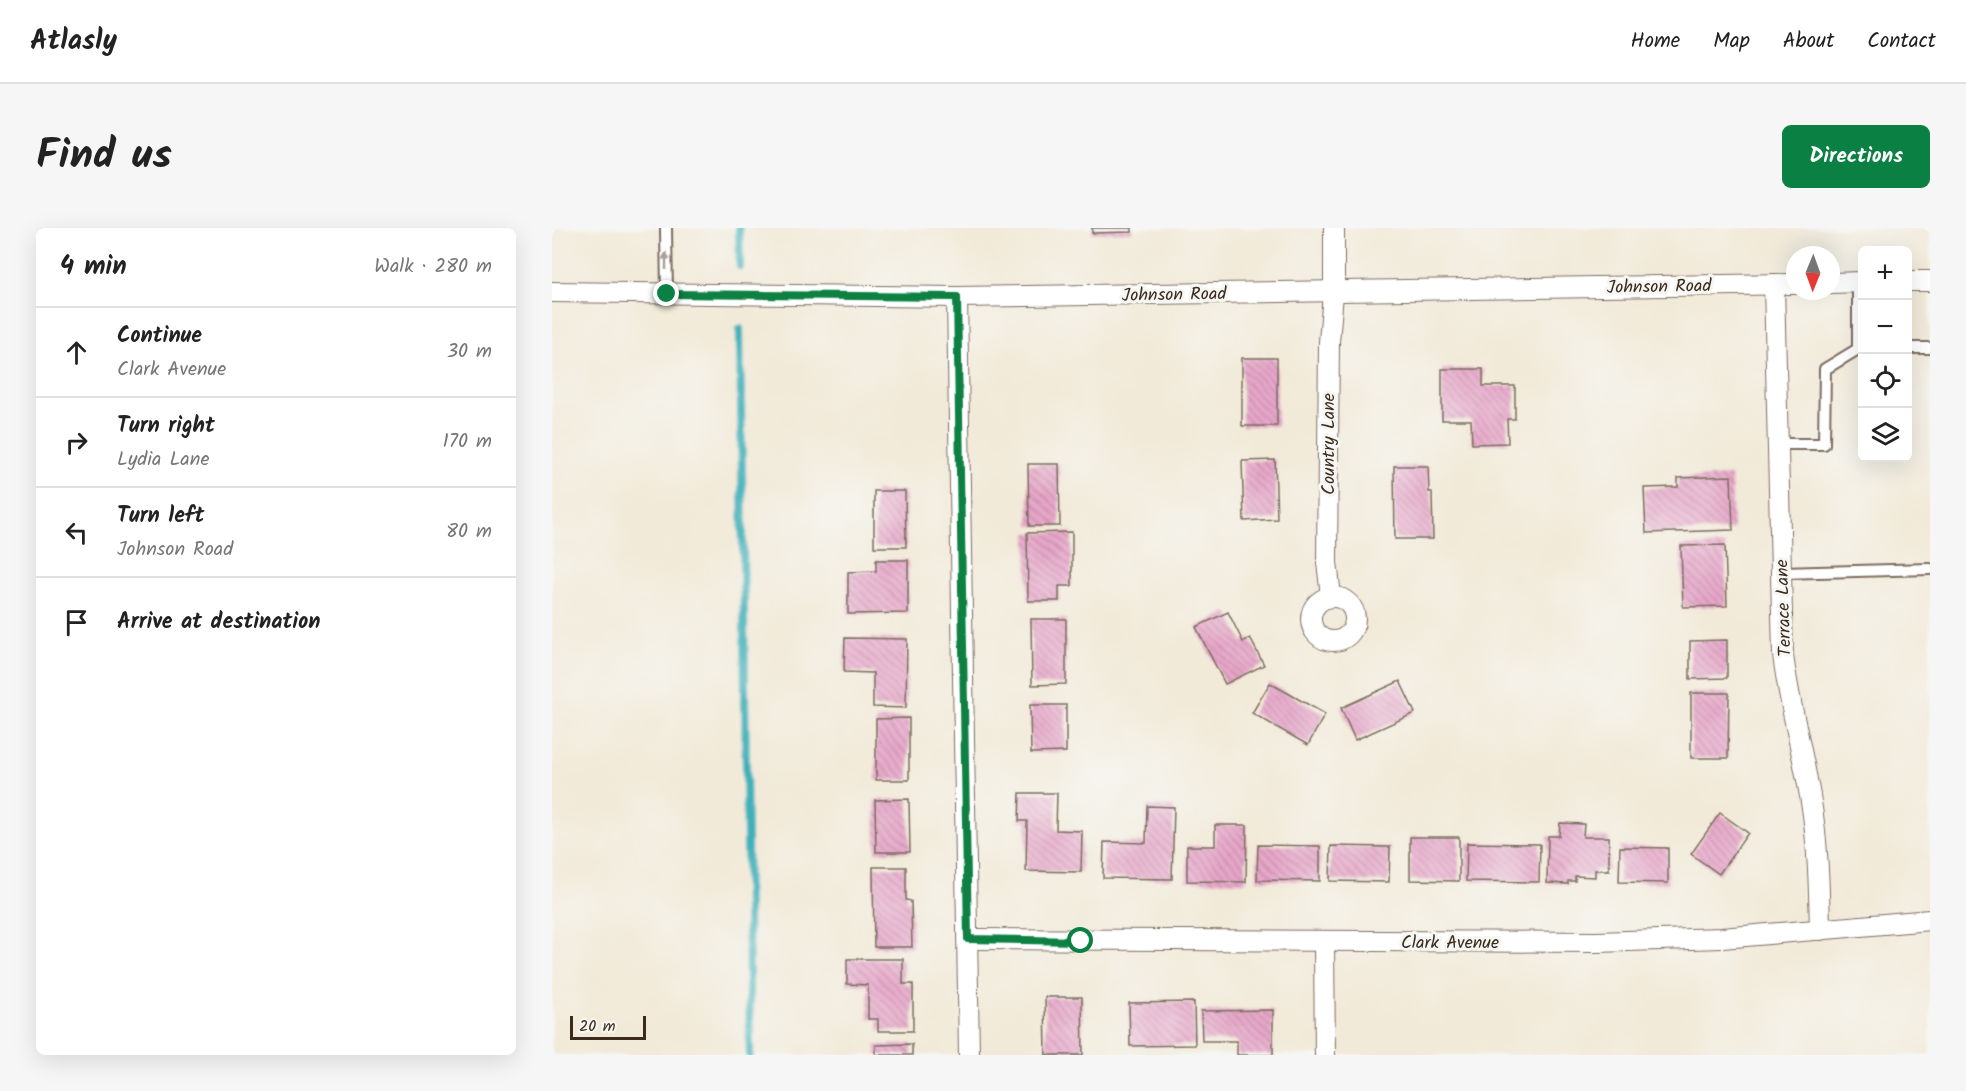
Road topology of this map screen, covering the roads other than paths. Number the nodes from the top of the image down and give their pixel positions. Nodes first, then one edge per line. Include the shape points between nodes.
1 (666, 228) edge
2 (1334, 228) edge
3 (1930, 281) edge
4 (1858, 282) edge
5 (1912, 282) edge
6 (1840, 283) edge
7 (1774, 284) junction
8 (1786, 284) edge
9 (552, 292) edge
10 (1333, 292) junction
11 (667, 294) junction
12 (957, 297) junction
13 (1912, 348) edge
14 (1930, 348) edge
15 (1858, 350) edge
16 (1778, 444) junction
17 (1930, 569) edge
18 (1781, 573) junction
19 (1331, 596) dead end
20 (1930, 920) edge
21 (1820, 930) junction
22 (968, 939) junction
23 (1324, 942) junction
24 (969, 1055) edge
25 (1325, 1055) edge

11 -> 1 lane
2 - 10 street, Country Lane
3 - 5 street
4 - 6 street
7 - 8 street, Johnson Road
7 - 10 street, Johnson Road
7 - 16 street, Terrace Lane
9 - 11 street, Johnson Road
10 - 12 street, Johnson Road
10 - 19 street, Country Lane via 1327,562
11 - 12 street, Johnson Road
12 - 22 street
13 - 14 lane
15 - 16 lane via 1825,369 1824,444
16 - 18 street, Terrace Lane
17 - 18 lane
18 - 21 street, Terrace Lane via 1783,655 1789,703 1810,796 1819,866
20 - 21 street, Clark Avenue
21 - 23 street, Clark Avenue via 1596,942
22 - 23 street, Clark Avenue
22 - 24 street
23 - 25 street

